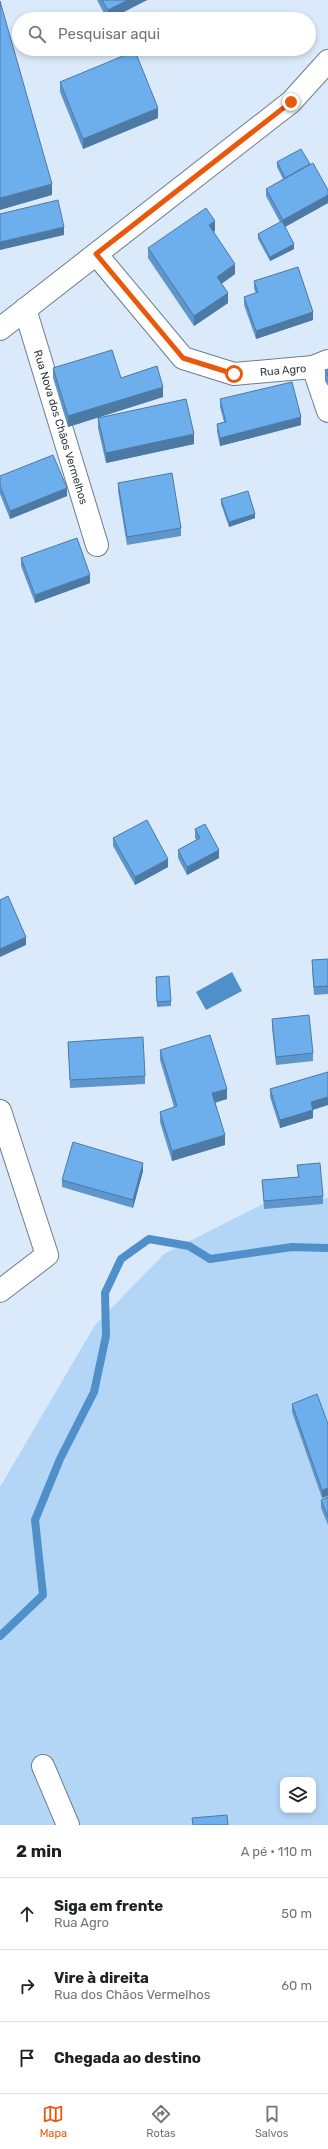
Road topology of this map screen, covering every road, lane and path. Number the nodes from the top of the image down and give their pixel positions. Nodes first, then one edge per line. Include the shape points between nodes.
1 (328, 61) edge
2 (96, 254) junction
3 (25, 309) junction
4 (0, 329) edge
5 (320, 364) edge
6 (328, 411) edge
7 (97, 545) dead end
8 (0, 1111) edge
9 (0, 1291) edge
10 (43, 1766) dead end
11 (68, 1825) edge

1 - 2 street via 291,102
2 - 3 street
2 - 5 street, Rua Agro via 183,358 234,374
3 - 4 street
3 - 7 street, Rua Nova dos Chãos Vermelhos
5 - 6 street
8 - 9 street via 48,1254
10 - 11 street

